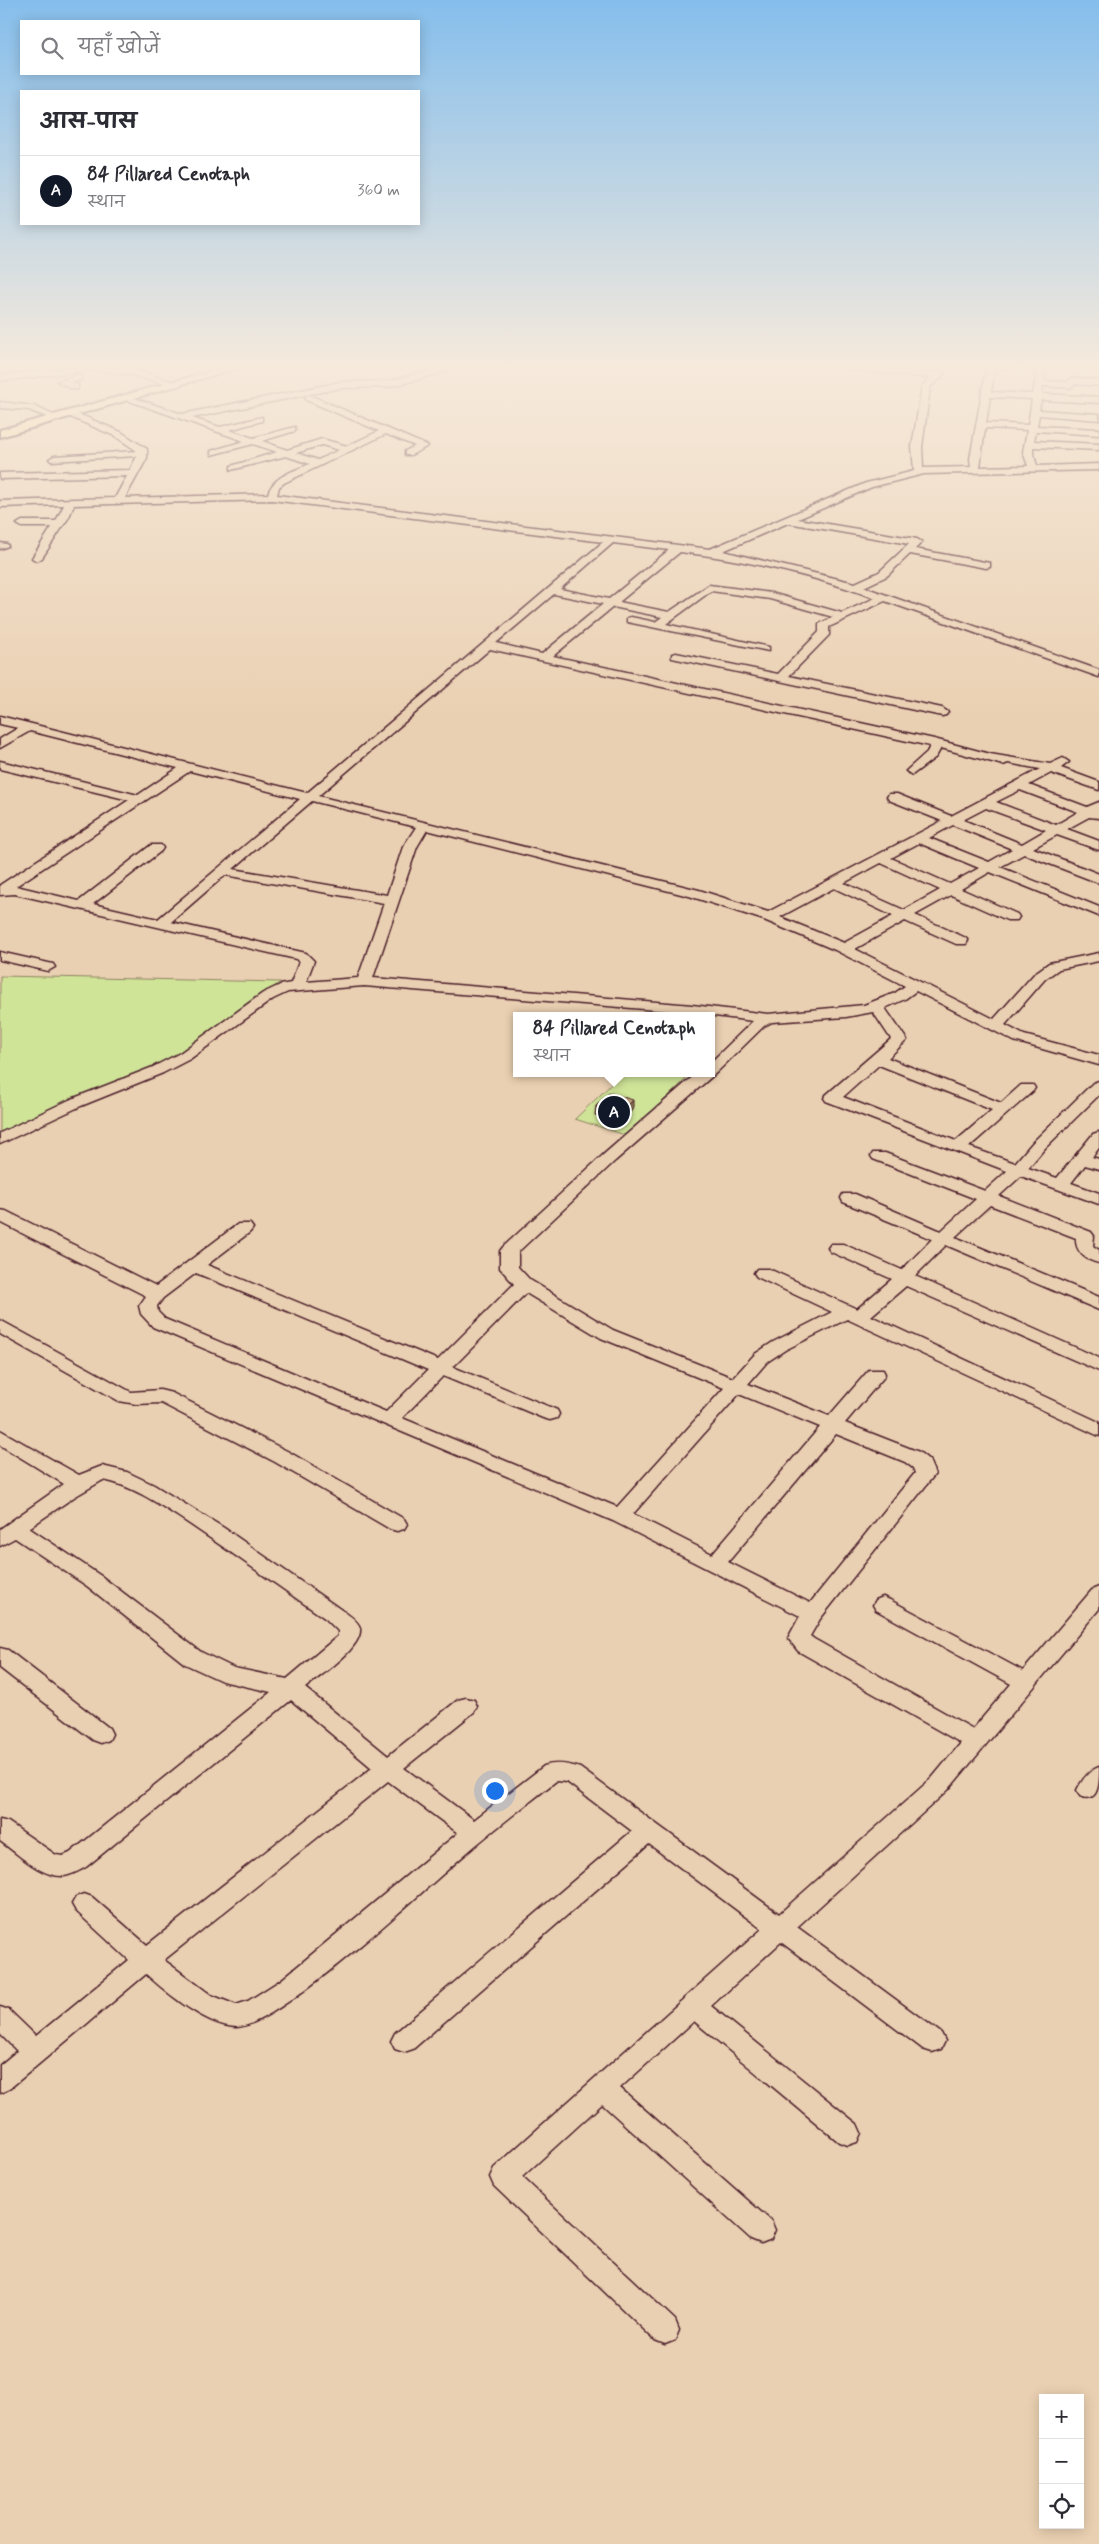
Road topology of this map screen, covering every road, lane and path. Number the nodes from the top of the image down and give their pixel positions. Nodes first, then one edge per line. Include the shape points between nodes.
1 (16, 483) edge
2 (128, 483) edge
3 (279, 483) edge
4 (878, 483) edge
5 (15, 486) dead end
6 (272, 497) junction
7 (118, 501) junction
8 (70, 502) junction
9 (0, 504) edge
10 (787, 520) junction
11 (22, 524) dead end
12 (59, 524) junction
13 (611, 540) junction
14 (677, 549) junction
15 (908, 551) junction
16 (710, 553) junction
17 (37, 558) dead end
18 (986, 565) dead end
19 (855, 586) junction
20 (552, 590) junction
21 (885, 597) junction
22 (611, 603) junction
23 (670, 616) junction
24 (844, 616) junction
25 (631, 620) dead end
26 (657, 626) junction
27 (488, 645) junction
28 (765, 649) dead end
29 (676, 656) dead end
30 (545, 657) junction
31 (1099, 674) edge
32 (782, 678) junction
33 (942, 712) dead end
34 (0, 720) edge
35 (29, 727) junction
36 (934, 743) junction
37 (0, 744) edge
38 (993, 757) junction
39 (0, 765) edge
40 (1057, 765) junction
41 (188, 767) junction
42 (912, 771) dead end
43 (1024, 783) junction
44 (1099, 786) edge
45 (892, 797) dead end
46 (310, 798) junction
47 (140, 799) junction
48 (986, 802) junction
49 (1095, 811) edge
50 (953, 820) junction
51 (424, 826) junction
52 (1057, 829) junction
53 (918, 838) junction
54 (1099, 846) edge
55 (156, 848) dead end
56 (1023, 848) junction
57 (880, 858) junction
58 (990, 867) junction
59 (223, 871) junction
60 (1099, 879) edge
61 (833, 883) junction
62 (1, 890) edge
63 (950, 890) junction
64 (392, 900) junction
65 (81, 906) junction
66 (1099, 912) edge
67 (904, 916) junction
68 (769, 917) junction
69 (1012, 917) dead end
70 (160, 924) junction
71 (961, 941) dead end
72 (844, 949) junction
73 (0, 956) edge
74 (1099, 957) edge
75 (48, 967) dead end
76 (364, 982) junction
77 (915, 985) junction
78 (297, 986) junction
79 (876, 1006) junction
80 (714, 1012) edge
81 (715, 1012) edge
82 (768, 1018) junction
83 (995, 1027) junction
84 (878, 1059) junction
85 (1099, 1060) edge
86 (715, 1066) edge
87 (702, 1077) edge
88 (1099, 1086) edge
89 (1026, 1088) dead end
90 (1002, 1109) junction
91 (1099, 1137) edge
92 (0, 1139) edge
93 (958, 1148) junction
94 (879, 1156) dead end
95 (1082, 1159) junction
96 (1099, 1164) edge
97 (1018, 1170) junction
98 (1060, 1186) junction
99 (849, 1198) dead end
100 (987, 1198) junction
101 (1099, 1199) edge
102 (0, 1215) edge
103 (244, 1228) dead end
104 (943, 1238) junction
105 (837, 1248) dead end
106 (1099, 1258) edge
107 (194, 1266) junction
108 (763, 1272) dead end
109 (904, 1278) junction
110 (524, 1284) junction
111 (157, 1294) junction
112 (1099, 1304) edge
113 (855, 1315) junction
114 (0, 1326) edge
115 (1099, 1365) edge
116 (440, 1368) junction
117 (876, 1374) dead end
118 (737, 1386) junction
119 (550, 1414) dead end
120 (389, 1420) junction
121 (833, 1425) junction
122 (1099, 1430) edge
123 (0, 1436) edge
124 (80, 1485) junction
125 (620, 1516) junction
126 (397, 1524) dead end
127 (8, 1534) edge
128 (714, 1565) junction
129 (1099, 1595) edge
130 (883, 1605) dead end
131 (813, 1614) junction
132 (0, 1656) edge
133 (1025, 1682) junction
134 (291, 1688) junction
135 (466, 1706) dead end
136 (101, 1734) dead end
137 (976, 1740) junction
138 (387, 1768) junction
139 (0, 1829) edge
140 (648, 1831) junction
141 (475, 1833) junction
142 (84, 1904) dead end
143 (779, 1928) junction
144 (146, 1960) junction
145 (694, 2006) junction
146 (0, 2018) edge
147 (404, 2041) dead end
148 (932, 2041) dead end
149 (35, 2052) junction
150 (0, 2080) edge
151 (602, 2088) junction
152 (848, 2133) dead end
153 (761, 2230) dead end
154 (665, 2330) dead end

1 - 5 street
2 - 7 street
3 - 6 street
4 - 10 street
6 - 7 street
6 - 13 street
7 - 8 street
8 - 9 street
8 - 12 street
10 - 15 street via 917,542
10 - 16 street
11 - 12 street
12 - 17 street
13 - 14 street
13 - 20 street
14 - 16 street
14 - 22 street
15 - 18 street
15 - 19 street via 883,574
16 - 19 street via 738,556
19 - 21 street
20 - 22 street
20 - 27 street
21 - 24 street
21 - 31 street
22 - 23 street
22 - 30 street
23 - 24 street via 709,588 771,596
23 - 26 street
24 - 32 street via 823,626 825,633
25 - 26 street
26 - 28 street
27 - 30 street
27 - 46 street
29 - 32 street
30 - 36 street
32 - 33 street
34 - 35 street
35 - 37 street
35 - 41 street
36 - 38 street
36 - 42 street via 936,746 932,754
38 - 40 street
38 - 43 street via 1015,767
39 - 47 street
40 - 43 street
40 - 44 street
41 - 46 street
41 - 47 street
43 - 48 street
43 - 49 street
45 - 50 street
46 - 51 street
46 - 59 street
47 - 62 street
48 - 50 street
48 - 52 street
49 - 52 street
50 - 53 street
50 - 56 street
51 - 64 street via 410,847
51 - 68 street via 694,893
52 - 54 street
52 - 56 street
53 - 57 street
53 - 58 street
55 - 65 street
56 - 58 street
56 - 60 street
57 - 61 street
57 - 63 street
58 - 63 street
58 - 66 street
59 - 64 street
59 - 70 street
61 - 67 street
61 - 68 street
62 - 65 street via 15,890
63 - 67 street
63 - 69 street
64 - 76 street
65 - 70 street
67 - 71 street
67 - 72 street
68 - 72 street
70 - 78 street via 301,956 307,961
72 - 77 street
73 - 75 street
74 - 83 street via 1054,966 1040,976
76 - 78 street
76 - 80 street
77 - 79 street via 904,996
77 - 83 street
78 - 92 street via 268,996 165,1067 75,1103
79 - 82 street
79 - 84 street via 899,1040
81 - 82 street
82 - 86 street
83 - 85 street via 1019,1038
84 - 90 street
84 - 93 street via 832,1098
87 - 110 street via 508,1251 509,1268
88 - 97 street
89 - 90 street
90 - 93 street
91 - 95 street
93 - 97 street
94 - 100 street
95 - 96 street
95 - 98 street
97 - 98 street
97 - 100 street
98 - 101 street
99 - 104 street
100 - 104 street
100 - 106 street via 1085,1236 1084,1248
102 - 111 street
103 - 107 street
104 - 109 street
104 - 112 street
105 - 109 street
107 - 111 street
107 - 116 street
108 - 113 street
109 - 113 street
109 - 115 street
110 - 116 street
110 - 118 street via 607,1334
111 - 120 street via 148,1306 150,1314 159,1323
113 - 118 street via 840,1315 779,1346 761,1358
113 - 122 street
114 - 126 street via 126,1397 138,1400 150,1395 165,1397 282,1457
116 - 119 street
116 - 120 street
117 - 121 street
118 - 121 street
118 - 125 street
120 - 125 street
121 - 128 street
121 - 131 street via 912,1457 922,1465 925,1474
123 - 124 street
124 - 127 street
124 - 134 street via 102,1473 136,1483 163,1497 349,1628 348,1639
125 - 128 street
127 - 134 street via 94,1581 193,1658 230,1675
128 - 131 street
129 - 133 street
130 - 133 street
131 - 137 street via 799,1638 806,1645
132 - 136 street
133 - 137 street
134 - 138 street
134 - 139 street via 78,1860 64,1866 51,1864
135 - 138 street
137 - 143 street via 940,1784
138 - 141 street
138 - 144 street
140 - 141 street via 572,1774 552,1772
140 - 143 street
140 - 147 street
141 - 144 street via 290,1988 259,2007 236,2016 216,2010
142 - 144 street
143 - 145 street
143 - 148 street
144 - 149 street
145 - 151 street
145 - 152 street
146 - 149 street
149 - 150 street
151 - 153 street
151 - 154 street via 503,2177

